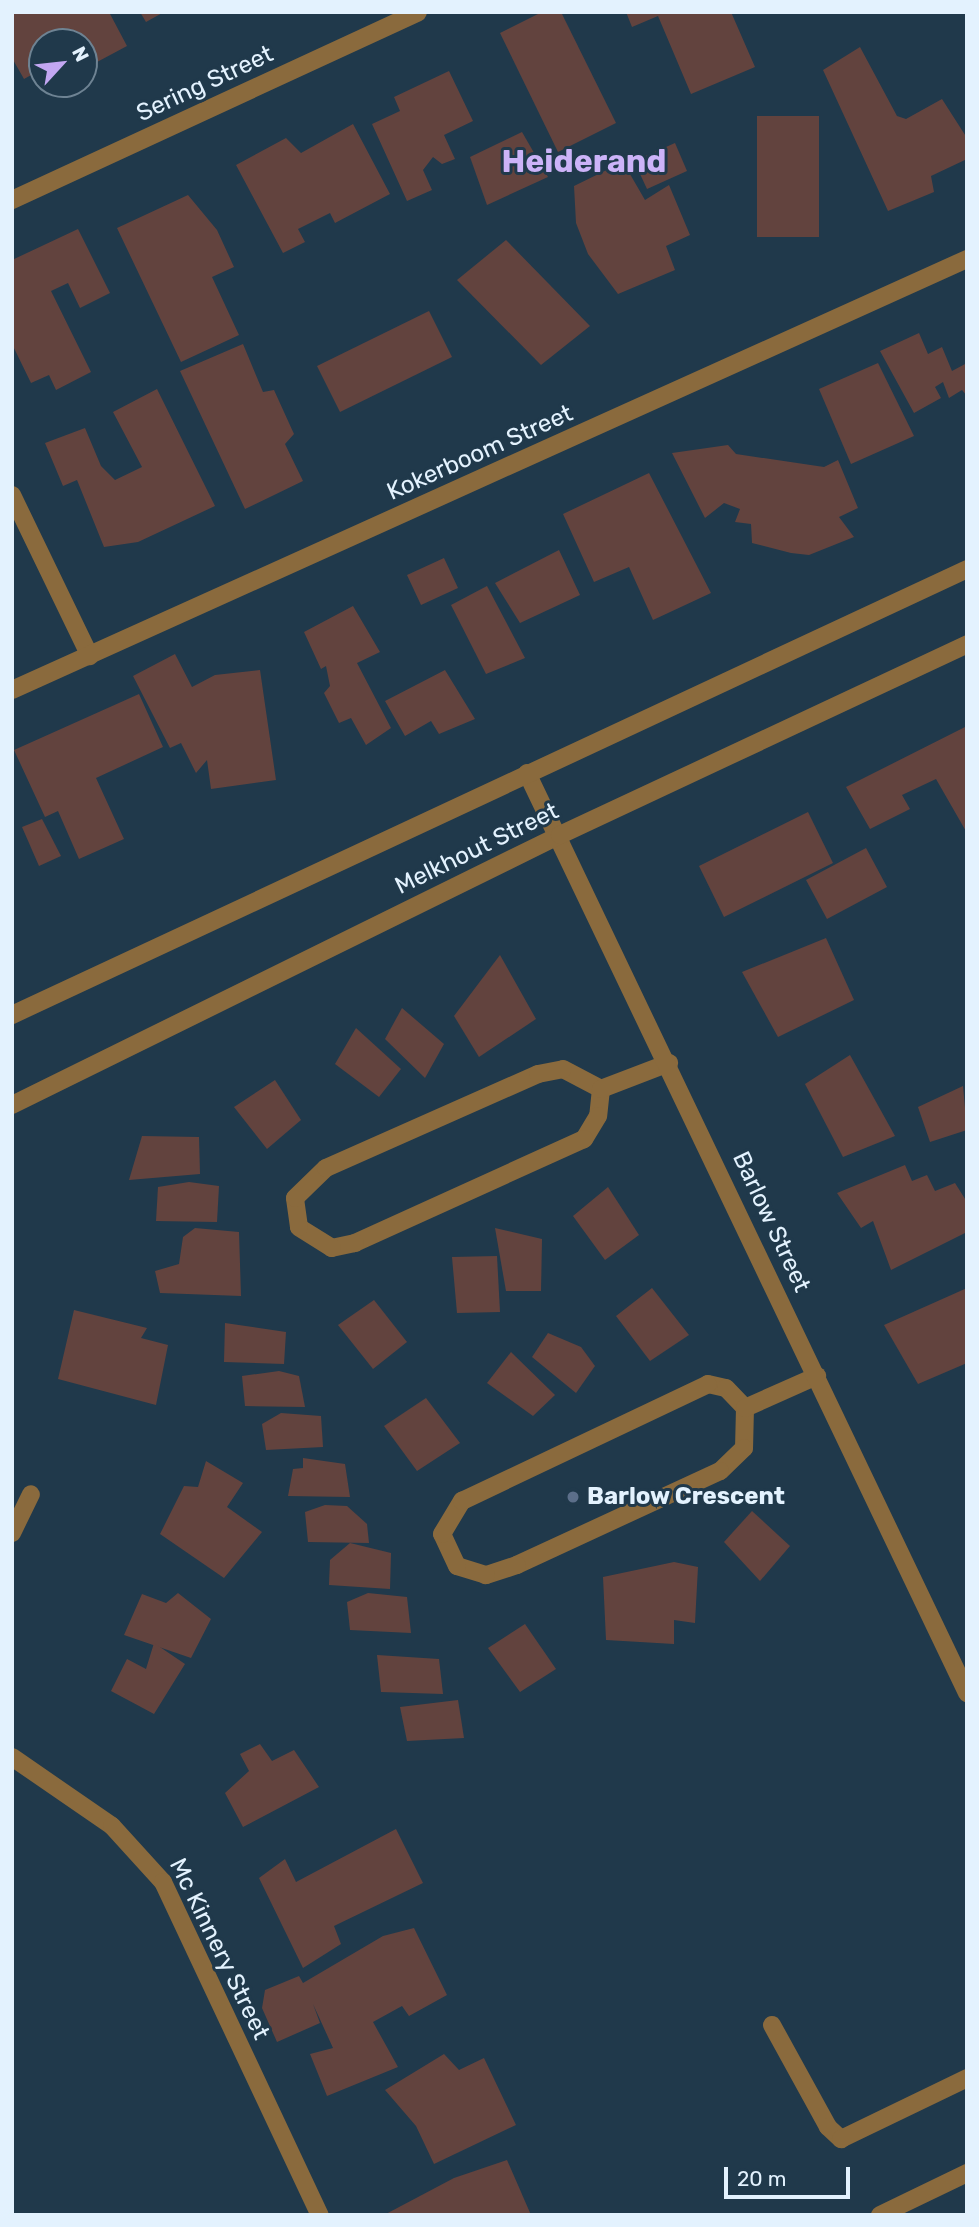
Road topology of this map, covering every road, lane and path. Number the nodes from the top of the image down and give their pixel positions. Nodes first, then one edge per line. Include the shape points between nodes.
1 (418, 12) edge
2 (12, 200) edge
3 (967, 260) edge
4 (12, 495) edge
5 (967, 569) edge
6 (967, 644) edge
7 (90, 656) junction
8 (12, 690) edge
9 (527, 773) junction
10 (560, 835) junction
11 (12, 1015) edge
12 (669, 1063) junction
13 (601, 1089) junction
14 (12, 1105) edge
15 (817, 1376) junction
16 (745, 1408) junction
17 (31, 1494) dead end
18 (12, 1533) edge
19 (967, 1693) edge
20 (12, 1757) edge
21 (772, 2025) dead end
22 (967, 2078) edge
23 (967, 2173) edge
24 (320, 2215) edge
25 (880, 2215) edge

1 - 2 street, Sering Street
3 - 7 street, Kokerboom Street
4 - 7 street
5 - 9 street, Melkhout Street
6 - 10 street, Melkhout Street
7 - 8 street, Kokerboom Street
9 - 10 street, Barlow Street
9 - 11 street, Melkhout Street
10 - 12 street, Barlow Street
10 - 14 street, Melkhout Street
12 - 13 street
12 - 15 street, Barlow Street
13 - 13 street via 598,1116 584,1139 554,1155 355,1243 332,1248 299,1227 295,1198 311,1178 409,1129 538,1074 564,1069
15 - 16 street
15 - 19 street, Barlow Street
16 - 16 street via 744,1448 691,1489 486,1575 457,1566 448,1551 442,1534 446,1519 463,1501 675,1395 708,1384 726,1388
17 - 18 street
20 - 24 street, Mc Kinnery Street via 112,1826 163,1882
21 - 22 street via 828,2127 841,2139
23 - 25 street

